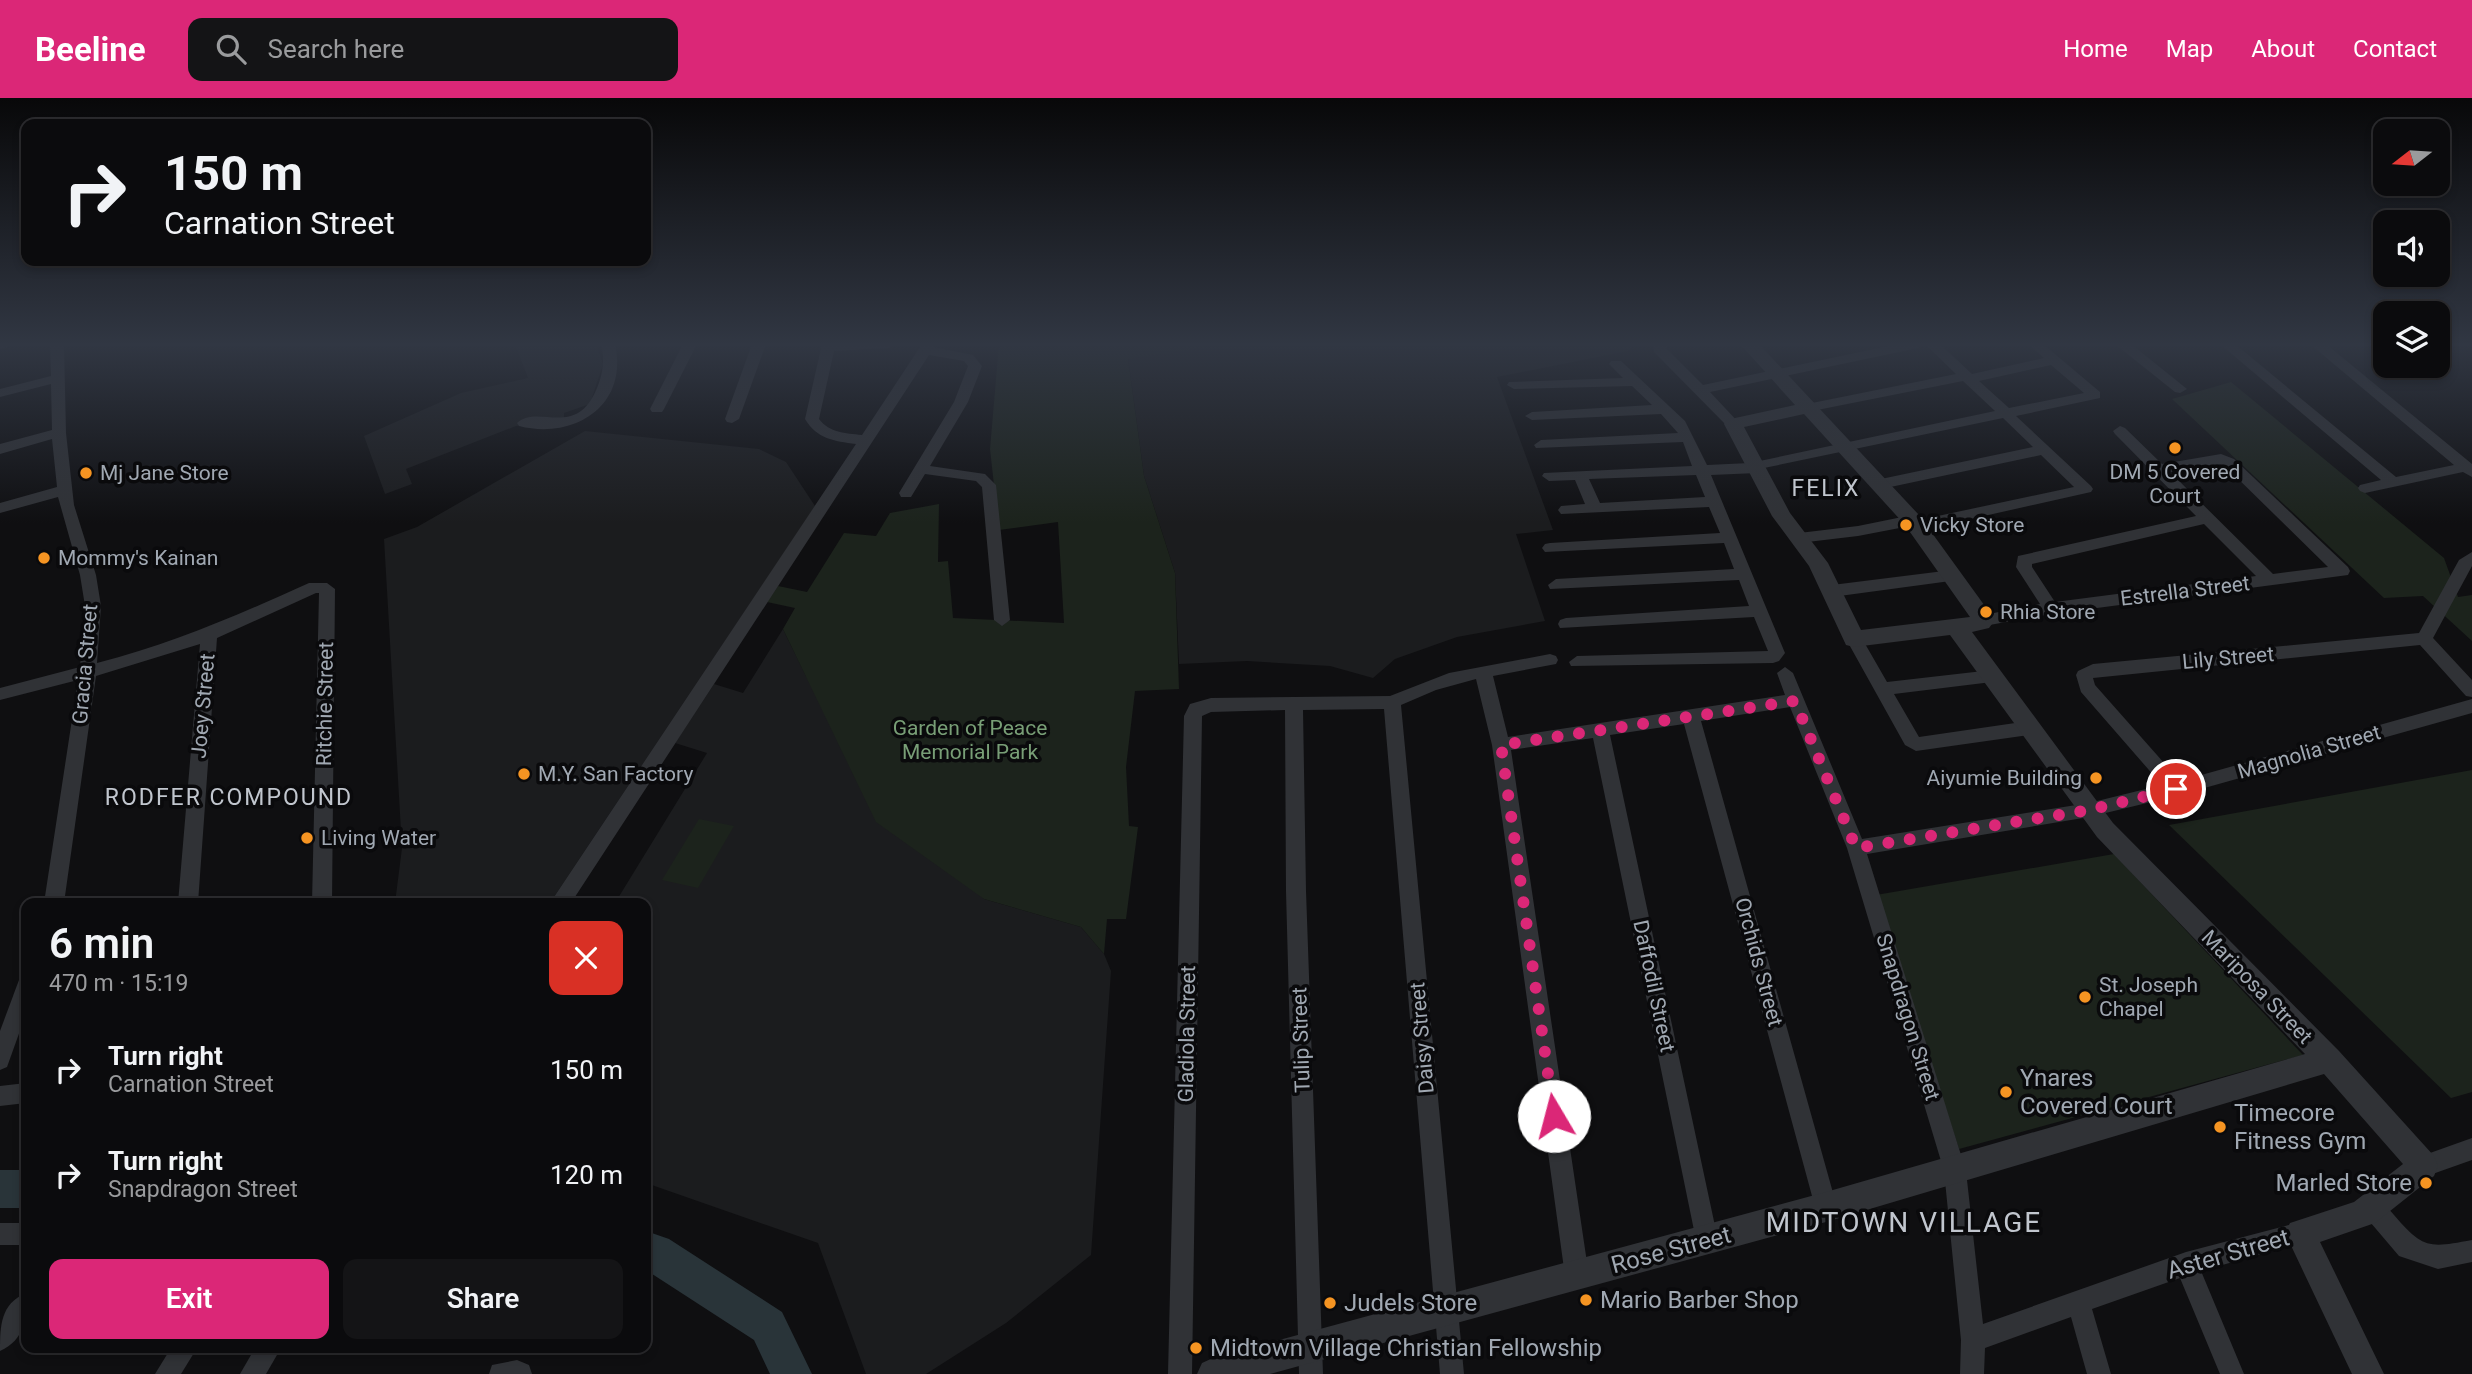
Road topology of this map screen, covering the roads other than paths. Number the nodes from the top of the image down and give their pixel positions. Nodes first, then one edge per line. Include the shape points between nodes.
1 (58, 404) edge
2 (594, 404) edge
3 (660, 404) edge
4 (738, 404) edge
5 (816, 404) edge
6 (889, 404) edge
7 (960, 404) edge
8 (1659, 404) edge
9 (1713, 404) edge
10 (1803, 404) edge
11 (1831, 404) edge
12 (1996, 404) edge
13 (2057, 404) edge
14 (2299, 404) edge
15 (2389, 404) edge
16 (1807, 408) junction
17 (1665, 409) junction
18 (657, 410) dead end
19 (2008, 414) junction
20 (1532, 416) dead end
21 (732, 419) dead end
22 (524, 423) dead end
23 (1733, 424) junction
24 (2120, 431) dead end
25 (59, 433) junction
26 (1688, 437) junction
27 (864, 440) junction
28 (1541, 445) dead end
29 (1844, 447) junction
30 (0, 449) edge
31 (2045, 449) junction
32 (1757, 466) junction
33 (920, 469) junction
34 (2160, 469) junction
35 (2469, 469) edge
36 (1701, 471) junction
37 (1580, 475) junction
38 (1549, 477) dead end
39 (2393, 482) junction
40 (1881, 484) junction
41 (2365, 488) dead end
42 (64, 490) junction
43 (906, 493) dead end
44 (1713, 502) junction
45 (0, 508) edge
46 (1595, 509) junction
47 (1566, 510) dead end
48 (2208, 518) junction
49 (1914, 523) junction
50 (1727, 538) junction
51 (1800, 538) junction
52 (1550, 548) dead end
53 (2472, 557) edge
54 (1742, 574) junction
55 (1952, 576) junction
56 (2270, 581) junction
57 (1556, 585) dead end
58 (1832, 591) junction
59 (2051, 608) junction
60 (1758, 611) junction
61 (1002, 620) dead end
62 (1984, 620) junction
63 (1566, 624) dead end
64 (1957, 628) junction
65 (209, 635) junction
66 (1854, 639) junction
67 (2424, 639) junction
68 (1550, 660) dead end
69 (1577, 662) dead end
70 (88, 670) junction
71 (1483, 671) junction
72 (1785, 673) dead end
73 (1992, 676) junction
74 (1883, 689) junction
75 (2472, 691) edge
76 (0, 694) edge
77 (1795, 701) junction
78 (1392, 702) junction
79 (1294, 706) junction
80 (2472, 706) edge
81 (1691, 718) junction
82 (2029, 728) junction
83 (1601, 732) junction
84 (1501, 745) junction
85 (2176, 789) junction
86 (2089, 810) junction
87 (1856, 848) junction
88 (55, 898) edge
89 (188, 898) edge
90 (322, 898) edge
91 (563, 898) edge
92 (21, 999) edge
93 (0, 1060) edge
94 (2329, 1060) junction
95 (21, 1094) edge
96 (0, 1096) edge
97 (2472, 1149) edge
98 (2424, 1166) junction
99 (1955, 1171) junction
100 (1826, 1207) junction
101 (2373, 1208) junction
102 (2300, 1233) junction
103 (0, 1234) edge
104 (21, 1234) edge
105 (1707, 1240) junction
106 (2472, 1251) edge
107 (2186, 1264) junction
108 (1577, 1276) junction
109 (2079, 1303) junction
110 (21, 1312) edge
111 (1446, 1312) junction
112 (0, 1339) edge
113 (1973, 1340) junction
114 (182, 1353) edge
115 (267, 1353) edge
116 (1310, 1361) edge
117 (167, 1374) edge
118 (252, 1374) edge
119 (502, 1374) edge
120 (520, 1374) edge
121 (1180, 1374) edge
122 (1213, 1374) edge
123 (1452, 1374) edge
124 (1972, 1374) edge
125 (2099, 1374) edge
126 (2232, 1374) edge
127 (2368, 1374) edge

1 - 25 street, Gracia Street
2 - 22 street via 584,417 567,422
3 - 18 street
4 - 21 street
5 - 27 street via 812,419 816,428
6 - 27 street
7 - 33 street
8 - 17 street
9 - 23 street
10 - 16 street
11 - 16 street
12 - 19 street
13 - 19 street
14 - 39 street
15 - 35 street
16 - 23 street
16 - 29 street
17 - 20 street
17 - 26 street
19 - 29 street
19 - 31 street
23 - 32 street
24 - 34 street
25 - 30 street
25 - 42 street, Gracia Street
26 - 28 street
26 - 36 street
27 - 91 street
29 - 32 street
29 - 40 street
31 - 40 street
31 - 49 street via 2084,490
32 - 36 street
32 - 51 street via 1782,516
33 - 43 street
33 - 61 street via 980,477 989,485
34 - 48 street
34 - 56 street, Estrella Street via 2221,459 2229,462 2342,569 2340,573
35 - 39 street
36 - 37 street
36 - 44 street
37 - 38 street
37 - 46 street
39 - 41 street
40 - 49 street
42 - 45 street
42 - 70 street, Gracia Street via 93,606
44 - 46 street
44 - 50 street
46 - 47 street
48 - 56 street
48 - 59 street via 2024,560
49 - 51 street
49 - 55 street
50 - 52 street
50 - 54 street
51 - 58 street
53 - 67 street
54 - 57 street
54 - 60 street
55 - 58 street
55 - 62 street
56 - 59 street, Estrella Street
58 - 66 street
59 - 62 street, Estrella Street
60 - 63 street
60 - 69 street via 1777,653 1773,657
62 - 64 street
64 - 66 street
64 - 73 street, Mariposa Street
65 - 70 street
65 - 89 street, Joey Street
65 - 90 street, Ritchie Street via 315,587 327,589
66 - 74 street
67 - 75 street
67 - 85 street, Lily Street via 2093,670 2084,675 2087,687
68 - 71 street
70 - 76 street
70 - 88 street, Gracia Street
71 - 78 street via 1461,674
71 - 84 street
72 - 77 street, Snapdragon Street
73 - 74 street
73 - 82 street, Mariposa Street
74 - 82 street via 1916,744
77 - 81 street
77 - 87 street, Snapdragon Street
78 - 79 street
78 - 111 street, Daisy Street
79 - 116 street, Tulip Street
79 - 121 street, Gladiola Street via 1211,705 1196,709 1193,716
80 - 85 street, Magnolia Street
81 - 83 street
81 - 100 street, Orchids Street
82 - 86 street, Mariposa Street
83 - 84 street
83 - 105 street, Daffodil Street
84 - 108 street
85 - 86 street, Magnolia Street
86 - 87 street, Magnolia Street
86 - 94 street, Mariposa Street via 2132,860
87 - 99 street, Snapdragon Street
92 - 93 street
94 - 98 street, Mariposa Street
94 - 99 street, Rose Street
95 - 96 street
97 - 98 street, Aster Street
98 - 101 street, Aster Street
99 - 100 street, Rose Street
99 - 113 street, Snapdragon Street
100 - 105 street, Rose Street
101 - 102 street, Aster Street
101 - 106 street via 2407,1248 2438,1258
102 - 107 street, Aster Street
102 - 127 street
103 - 104 street
105 - 108 street, Rose Street
107 - 109 street, Aster Street
107 - 126 street
108 - 111 street, Rose Street
109 - 113 street, Aster Street
109 - 125 street
110 - 112 street
111 - 116 street, Rose Street
111 - 123 street, Daisy Street
113 - 124 street, Snapdragon Street
114 - 117 street
115 - 118 street
116 - 122 street, Rose Street
119 - 120 street

